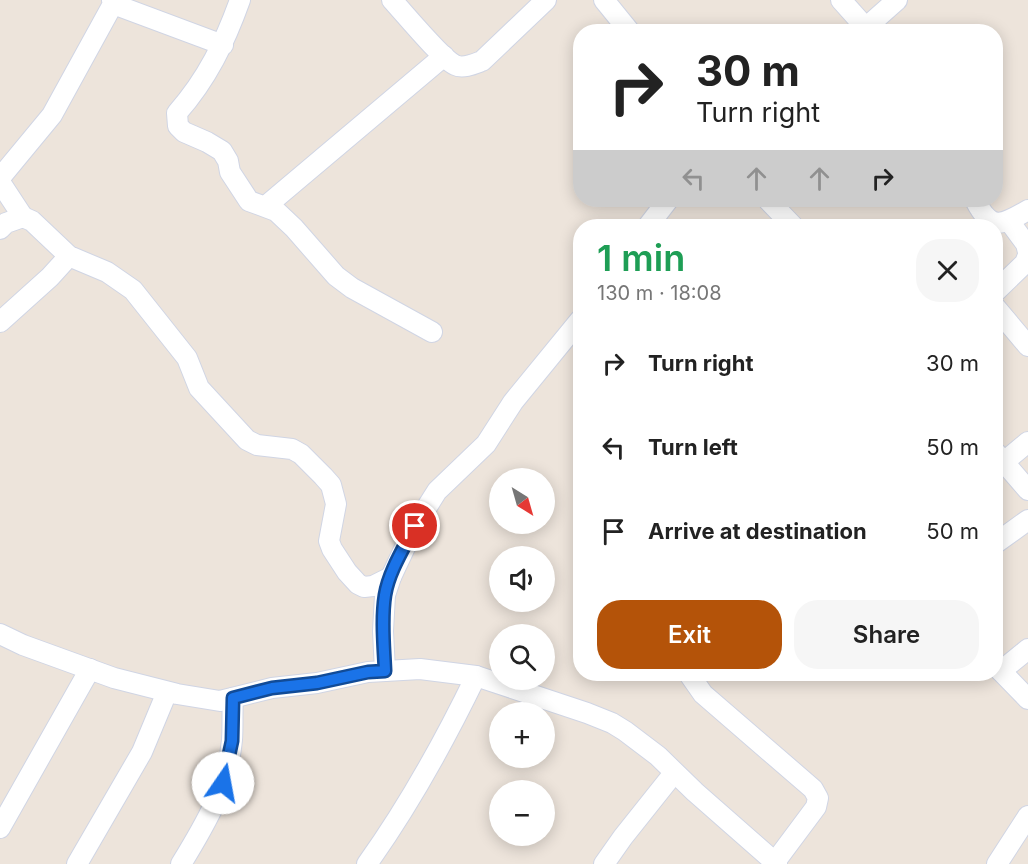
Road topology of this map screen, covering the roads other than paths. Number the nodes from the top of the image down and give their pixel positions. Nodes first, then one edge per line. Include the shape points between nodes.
1 (240, 0) edge
2 (392, 0) edge
3 (546, 0) edge
4 (604, 0) edge
5 (841, 0) edge
6 (897, 0) edge
7 (112, 2) edge
8 (624, 24) edge
9 (859, 24) edge
10 (870, 24) edge
11 (223, 45) junction
12 (444, 56) junction
13 (0, 180) edge
14 (266, 206) junction
15 (663, 207) edge
16 (774, 207) edge
17 (979, 207) edge
18 (1028, 210) edge
19 (23, 217) junction
20 (654, 219) edge
21 (786, 219) edge
22 (988, 219) edge
23 (1009, 221) junction
24 (1003, 223) edge
25 (0, 229) edge
26 (1028, 253) edge
27 (69, 256) junction
28 (1003, 284) edge
29 (1003, 316) edge
30 (0, 322) edge
31 (573, 329) edge
32 (432, 332) dead end
33 (1028, 346) edge
34 (1028, 442) edge
35 (1003, 456) edge
36 (1003, 461) edge
37 (1028, 490) edge
38 (1028, 520) edge
39 (1003, 538) edge
40 (391, 577) junction
41 (0, 634) edge
42 (1028, 649) edge
43 (1003, 665) edge
44 (90, 669) junction
45 (385, 671) junction
46 (1003, 672) edge
47 (476, 676) junction
48 (694, 681) edge
49 (167, 692) junction
50 (233, 698) junction
51 (1028, 699) edge
52 (674, 772) junction
53 (1028, 816) edge
54 (0, 828) edge
55 (776, 863) edge
56 (77, 864) edge
57 (181, 864) edge
58 (367, 864) edge
59 (604, 864) edge
60 (997, 864) edge

1 - 11 street
2 - 12 street
3 - 12 street via 482,61 455,66
4 - 8 street
5 - 9 street
6 - 10 street
7 - 11 street
7 - 13 street via 52,115
11 - 14 street via 202,82 177,113 178,126 222,151 242,193 249,201
12 - 14 street
13 - 19 street
14 - 32 street via 294,228 336,276
15 - 20 street
16 - 21 street
17 - 22 street
18 - 23 street
19 - 25 street
19 - 27 street
23 - 24 street
23 - 26 street
26 - 28 street via 1025,263
27 - 30 street
27 - 40 street via 107,272 133,290 187,358 200,388 247,440 302,454 331,485 336,504 328,541 358,585 373,586
29 - 33 street
31 - 40 street via 513,402 486,444 437,491
34 - 35 street
36 - 37 street
38 - 39 street
40 - 45 street via 385,596
41 - 44 street
42 - 43 street
44 - 49 street
44 - 54 street
45 - 47 street via 442,671
45 - 50 street via 272,688
46 - 51 street
47 - 52 street via 612,723
47 - 58 street via 416,791
48 - 55 street via 703,694 813,789 818,798 816,807
49 - 50 street via 220,701
49 - 56 street via 142,752
50 - 57 street via 232,741 223,783 214,808
52 - 55 street
52 - 59 street
53 - 60 street

